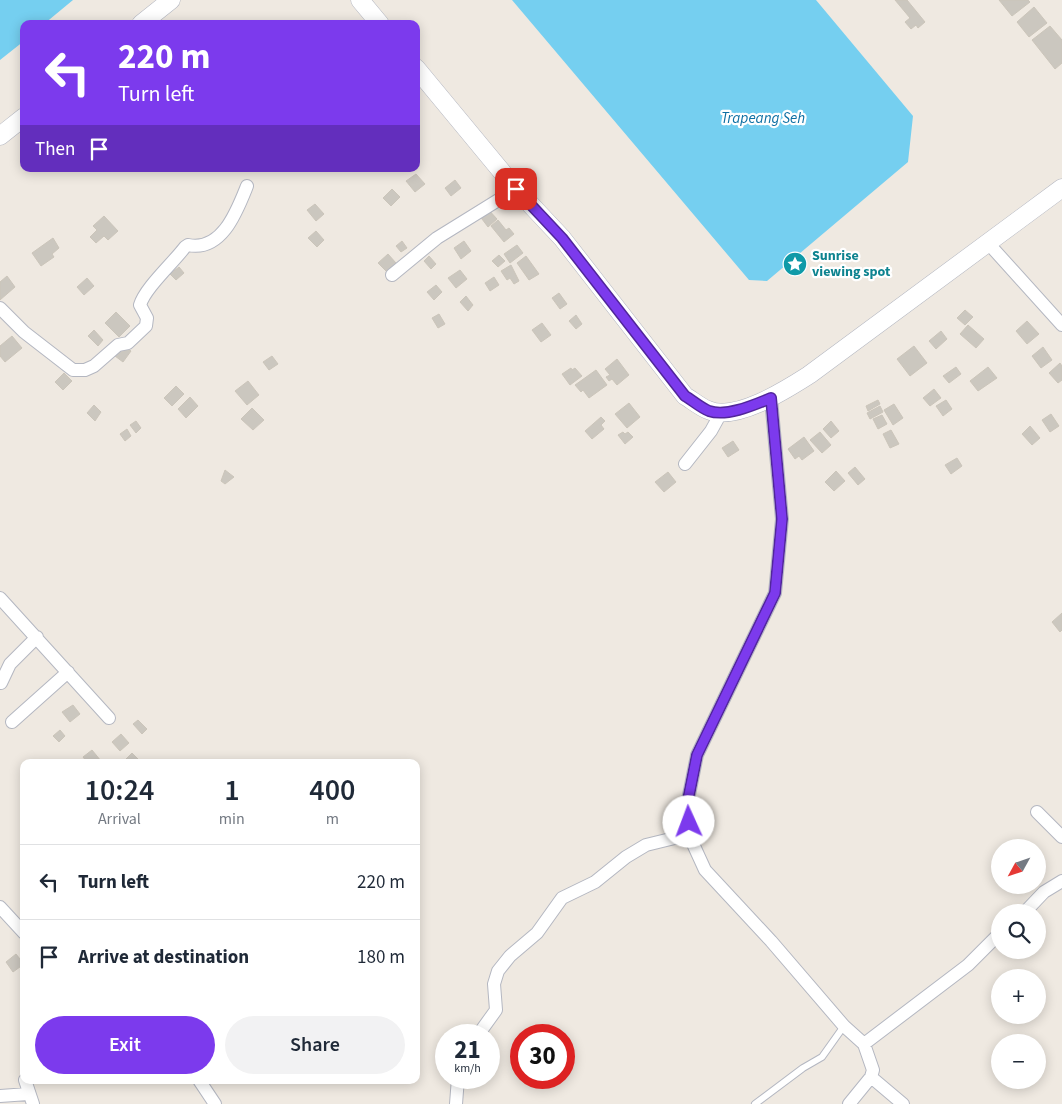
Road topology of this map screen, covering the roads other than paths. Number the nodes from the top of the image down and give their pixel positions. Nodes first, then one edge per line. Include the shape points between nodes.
1 (171, 0) edge
2 (360, 0) edge
3 (146, 20) edge
4 (377, 20) edge
5 (420, 73) edge
6 (20, 120) edge
7 (0, 136) edge
8 (247, 186) dead end
9 (1062, 188) edge
10 (516, 189) junction
11 (988, 243) junction
12 (392, 275) dead end
13 (0, 308) edge
14 (1062, 325) edge
15 (771, 398) junction
16 (722, 411) junction
17 (685, 464) dead end
18 (0, 598) edge
19 (37, 637) junction
20 (68, 672) junction
21 (1, 683) edge
22 (109, 718) dead end
23 (12, 722) dead end
24 (1037, 812) dead end
25 (692, 834) junction
26 (1062, 837) edge
27 (1062, 881) edge
28 (1032, 904) edge
29 (0, 907) edge
30 (20, 929) edge
31 (991, 942) edge
32 (486, 1024) edge
33 (844, 1026) junction
34 (864, 1044) junction
35 (872, 1077) junction
36 (26, 1084) edge
37 (202, 1084) edge
38 (457, 1089) edge
39 (0, 1096) edge
40 (31, 1099) edge
41 (215, 1104) edge
42 (456, 1104) edge
43 (755, 1104) edge
44 (849, 1104) edge
45 (903, 1104) edge

1 - 3 main road
2 - 4 main road
5 - 10 main road
6 - 7 main road
8 - 13 street via 224,232 209,244 185,247 143,294 140,305 147,318 146,326 94,366 73,370 24,332
9 - 11 main road
10 - 12 street via 437,238
10 - 16 main road via 562,238 685,396 709,411
11 - 14 street
11 - 15 main road via 809,375
15 - 16 main road via 751,406
15 - 25 street via 782,519 775,593 697,755 686,810
16 - 17 street
18 - 19 street
19 - 20 street
19 - 21 street via 10,664
20 - 22 street
20 - 23 street
24 - 26 street
25 - 32 street via 646,845 595,882 562,898 537,933 498,971 494,984 496,1010
25 - 33 street via 705,870
27 - 28 street
29 - 30 street
31 - 34 street via 968,965
33 - 34 street
33 - 43 lane via 822,1057
34 - 35 street via 873,1070
35 - 44 street
35 - 45 street
36 - 40 street
37 - 41 street
38 - 42 street
39 - 40 street

